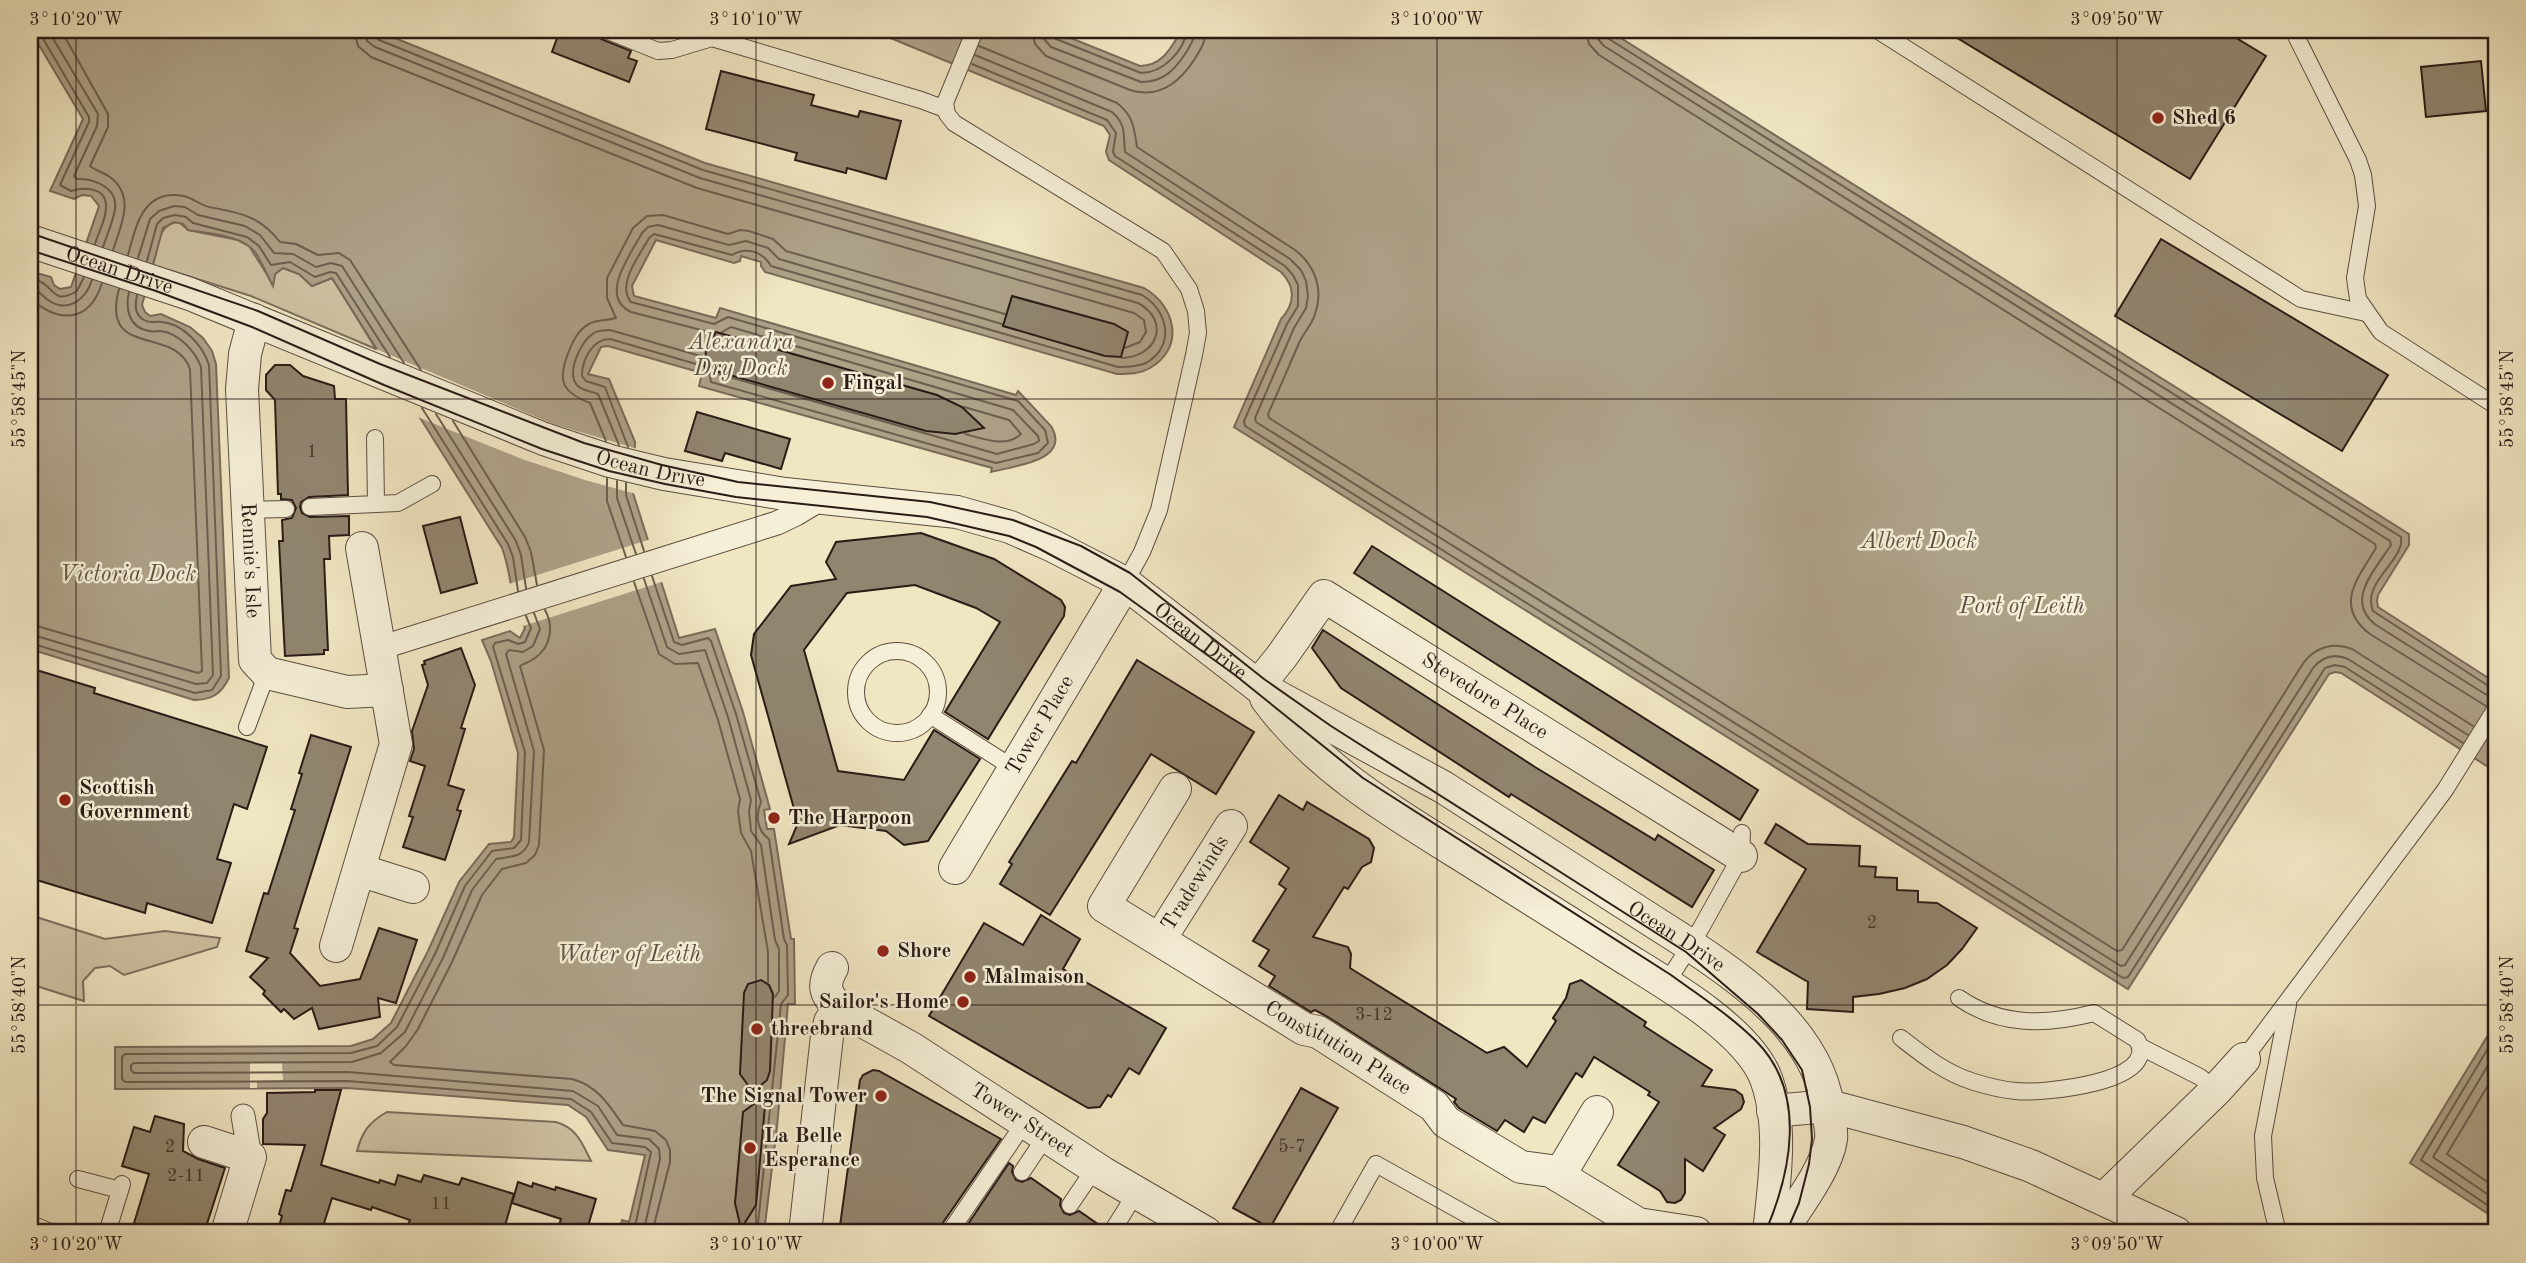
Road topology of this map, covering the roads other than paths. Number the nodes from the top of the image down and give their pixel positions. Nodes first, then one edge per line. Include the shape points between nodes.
1 (606, 30) edge
2 (975, 30) edge
3 (1877, 30) edge
4 (2293, 30) edge
5 (945, 109) junction
6 (30, 241) edge
7 (2366, 313) junction
8 (254, 320) junction
9 (2496, 406) edge
10 (375, 438) dead end
11 (432, 484) dead end
12 (821, 499) junction
13 (376, 504) junction
14 (310, 507) dead end
15 (286, 509) dead end
16 (247, 510) junction
17 (362, 548) dead end
18 (1125, 583) junction
19 (380, 648) junction
20 (267, 673) junction
21 (1258, 687) junction
22 (387, 690) junction
23 (2496, 708) edge
24 (930, 715) junction
25 (247, 727) dead end
26 (1015, 769) junction
27 (1175, 789) dead end
28 (1231, 826) dead end
29 (1742, 845) joint
30 (955, 868) dead end
31 (359, 870) junction
32 (413, 887) dead end
33 (1160, 939) junction
34 (1690, 945) junction
35 (337, 946) dead end
36 (832, 968) dead end
37 (1666, 984) junction
38 (1959, 998) dead end
39 (2289, 999) junction
40 (839, 1008) junction
41 (1901, 1038) dead end
42 (2141, 1047) junction
43 (2244, 1059) joint
44 (2216, 1090) junction
45 (1829, 1106) junction
46 (1773, 1111) junction
47 (1597, 1112) dead end
48 (243, 1116) dead end
49 (1035, 1129) junction
50 (204, 1142) dead end
51 (250, 1157) junction
52 (1094, 1168) junction
53 (1021, 1172) dead end
54 (1559, 1176) junction
55 (78, 1179) dead end
56 (1136, 1193) junction
57 (2105, 1198) junction
58 (1070, 1205) dead end
59 (36, 1226) dead end
60 (53, 1233) edge
61 (107, 1233) edge
62 (227, 1233) edge
63 (805, 1233) edge
64 (949, 1233) edge
65 (1111, 1233) edge
66 (1206, 1233) edge
67 (1337, 1233) edge
68 (1500, 1233) edge
69 (1696, 1233) edge
70 (1769, 1233) edge
71 (1780, 1233) edge
72 (2176, 1233) edge
73 (2278, 1233) edge

1 - 5 lane via 658,51 712,38
2 - 5 lane
3 - 7 lane via 2301,299
4 - 7 lane via 2363,174 2365,224 2355,278
5 - 18 lane via 954,123 1163,251 1189,289 1198,333 1194,355 1159,510
6 - 8 street, Ocean Drive
7 - 9 lane via 2381,332
8 - 12 street, Ocean Drive via 544,439 610,461
8 - 16 street, Rennie's Isle via 242,388
10 - 13 lane
11 - 13 lane via 398,503
12 - 18 street, Ocean Drive via 957,512 1010,527
12 - 19 street via 757,529
13 - 14 lane
15 - 16 lane
16 - 20 street, Rennie's Isle via 254,654
17 - 19 street
18 - 21 street, Ocean Drive
18 - 26 street, Tower Place
19 - 22 street
20 - 22 street via 348,692
20 - 25 lane
21 - 29 street, Stevedore Place via 1324,596
21 - 34 street, Ocean Drive via 1443,786
21 - 37 street, Ocean Drive via 1277,714 1336,772
22 - 31 street via 396,744
23 - 39 lane via 2445,790
24 - 24 lane via 910,731 884,731 872,725 863,716 855,691 864,667 888,652 915,656 934,675 937,696
24 - 26 lane
26 - 30 street, Tower Place
27 - 33 street, Constitution Place via 1104,906
28 - 33 street, Tradewinds
29 - 34 lane
31 - 32 street
31 - 35 street
33 - 54 street, Constitution Place via 1304,1029 1318,1032 1433,1106 1446,1122 1521,1167
34 - 37 lane
34 - 45 street, Ocean Drive via 1766,1003 1797,1036 1817,1067
36 - 40 street via 825,989
37 - 46 street, Ocean Drive via 1750,1049 1765,1076
38 - 42 lane via 2018,1021 2058,1021 2094,1013
39 - 43 lane
39 - 73 lane via 2263,1136 2265,1178
40 - 49 street, Tower Street via 911,1048
40 - 63 street via 827,1035
41 - 42 lane via 1957,1077 2016,1091 2055,1091 2106,1080 2133,1065
42 - 44 lane
43 - 44 street
44 - 57 street
45 - 46 street
45 - 57 street via 1963,1142
45 - 71 street, Ocean Drive via 1831,1139 1819,1170
46 - 70 street, Ocean Drive via 1775,1165
47 - 54 street
48 - 51 street
49 - 52 street, Tower Street
49 - 53 lane
49 - 64 lane
50 - 51 street
51 - 62 street
52 - 56 street, Tower Street
52 - 58 lane
54 - 69 street, Constitution Place via 1638,1224
55 - 61 lane via 121,1187
56 - 65 lane
56 - 66 street, Tower Street
57 - 72 street
59 - 60 lane
67 - 68 lane via 1376,1164

